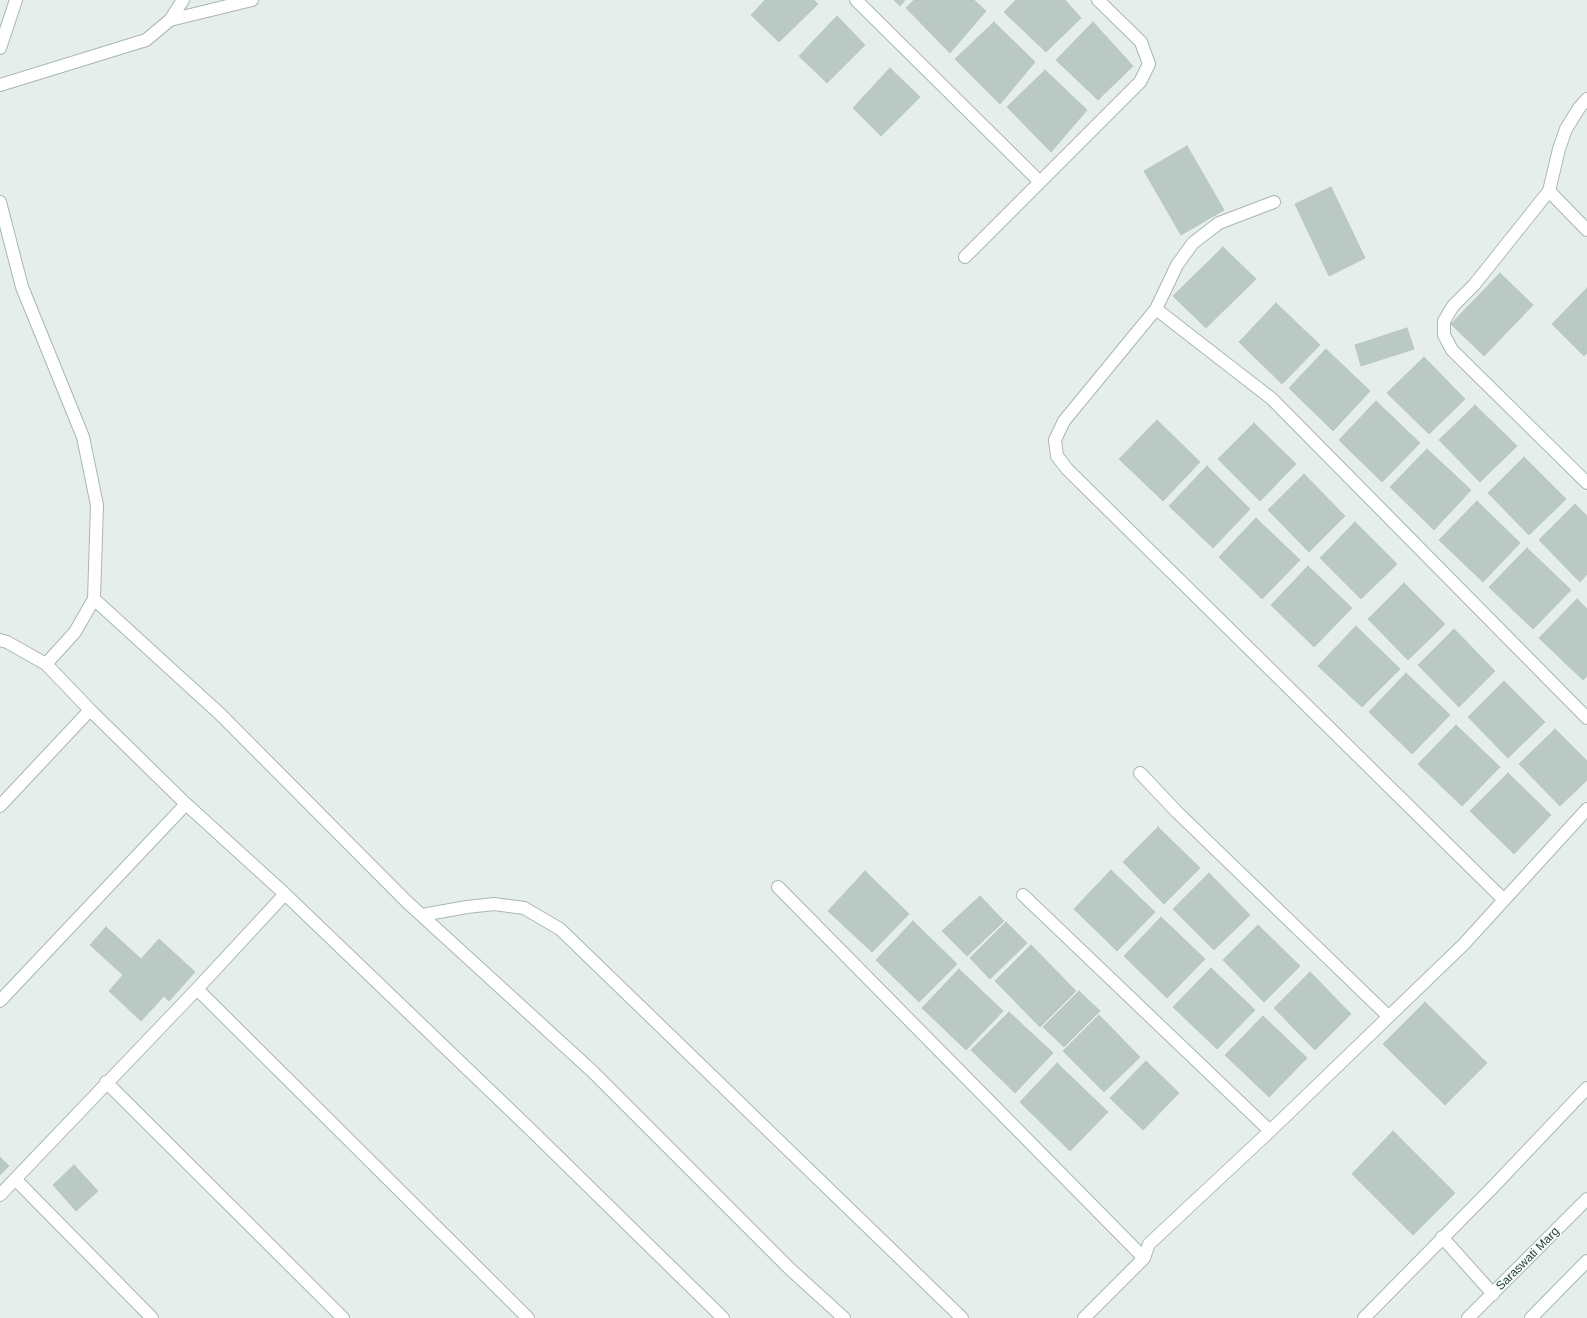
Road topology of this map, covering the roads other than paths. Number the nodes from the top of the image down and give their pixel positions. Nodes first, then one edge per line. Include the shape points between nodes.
1 (16, 0) edge
2 (183, 0) edge
3 (252, 0) edge
4 (856, 0) edge
5 (1098, 0) edge
6 (170, 20) junction
7 (0, 48) edge
8 (0, 85) edge
9 (1587, 99) edge
10 (1040, 182) junction
11 (1549, 191) junction
12 (0, 202) edge
13 (1274, 202) dead end
14 (1587, 230) edge
15 (965, 257) dead end
16 (1156, 309) junction
17 (1587, 483) edge
18 (94, 599) junction
19 (0, 640) edge
20 (46, 664) junction
21 (90, 710) junction
22 (1587, 718) edge
23 (1140, 773) dead end
24 (186, 804) junction
25 (0, 806) edge
26 (1587, 809) edge
27 (778, 887) dead end
28 (285, 894) junction
29 (1023, 894) dead end
30 (1504, 900) junction
31 (422, 915) junction
32 (197, 989) junction
33 (0, 1001) edge
34 (1388, 1016) junction
35 (106, 1082) junction
36 (1587, 1088) edge
37 (1270, 1131) junction
38 (15, 1179) junction
39 (0, 1195) edge
40 (1587, 1200) edge
41 (1442, 1237) junction
42 (1144, 1258) junction
43 (1587, 1261) edge
44 (1493, 1294) junction
45 (152, 1318) edge
46 (343, 1318) edge
47 (528, 1318) edge
48 (723, 1318) edge
49 (844, 1318) edge
50 (962, 1318) edge
51 (1084, 1318) edge
52 (1364, 1318) edge
53 (1468, 1318) edge
54 (1531, 1318) edge

1 - 7 street
2 - 6 street
3 - 6 street
4 - 10 street
5 - 10 street via 1141,42 1149,64 1140,82
6 - 8 street via 146,40
9 - 11 street via 1566,129
10 - 15 street
11 - 14 street
11 - 17 street via 1474,285 1453,306 1444,322 1444,335 1452,350
12 - 18 street via 22,287 83,437 97,506
13 - 16 street via 1219,224 1193,242 1177,265
16 - 22 street via 1272,399
16 - 30 street via 1064,421 1055,440 1057,456
18 - 20 street via 75,632
18 - 31 street via 220,714
19 - 20 street
20 - 21 street
21 - 24 street
21 - 25 street
23 - 34 street
24 - 28 street
24 - 33 street
26 - 30 street
27 - 42 street
28 - 32 street
28 - 48 street
29 - 37 street
30 - 34 street via 1463,944
31 - 49 street via 592,1071 790,1269
31 - 50 street via 494,904 524,908 560,929
32 - 35 street
32 - 47 street
34 - 37 street
35 - 38 street
35 - 46 street
36 - 41 street
37 - 42 street via 1149,1244
38 - 39 street
38 - 45 street
40 - 44 street, Saraswati Marg
41 - 44 street
41 - 52 street
42 - 51 street
43 - 54 street
44 - 53 street, Saraswati Marg

